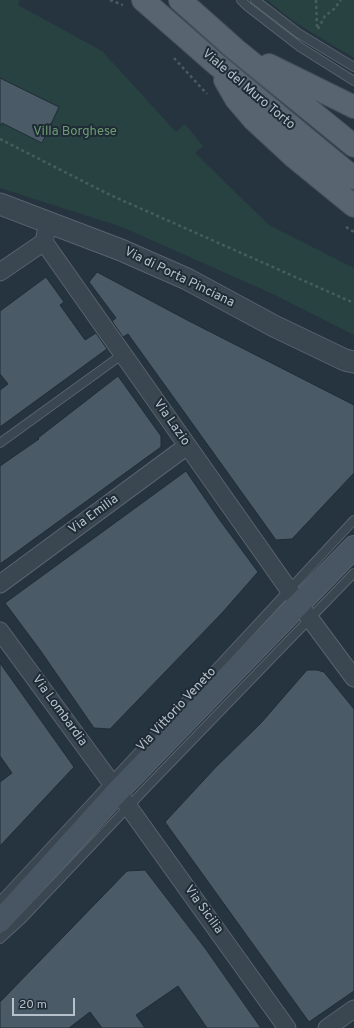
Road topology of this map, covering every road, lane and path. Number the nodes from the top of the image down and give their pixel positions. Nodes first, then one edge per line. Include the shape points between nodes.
1 (143, 0) edge
2 (180, 0) edge
3 (241, 0) edge
4 (255, 0) edge
5 (316, 0) edge
6 (340, 0) edge
7 (235, 49) junction
8 (216, 64) junction
9 (354, 67) edge
10 (354, 81) edge
11 (354, 108) edge
12 (0, 139) edge
13 (354, 146) edge
14 (354, 178) edge
15 (0, 204) edge
16 (354, 206) edge
17 (48, 221) junction
18 (44, 242) junction
19 (0, 272) edge
20 (354, 303) edge
21 (123, 354) junction
22 (354, 362) edge
23 (0, 443) edge
24 (187, 446) junction
25 (354, 520) edge
26 (354, 547) edge
27 (354, 573) edge
28 (0, 584) edge
29 (299, 604) junction
30 (0, 630) edge
31 (354, 678) edge
32 (119, 793) junction
33 (0, 901) edge
34 (0, 921) edge
35 (0, 939) edge
36 (354, 1009) edge
37 (287, 1028) edge
38 (327, 1028) edge

1 - 8 main road, Viale del Muro Torto
2 - 7 main road, Viale del Muro Torto
3 - 10 lane via 300,47
4 - 9 lane via 298,33
5 - 6 path via 318,30
7 - 11 main road
7 - 13 main road, Viale del Muro Torto
8 - 14 main road, Viale del Muro Torto
8 - 16 main road via 236,99 254,120
12 - 20 path via 108,194
15 - 17 street, Via di Porta Pinciana
17 - 18 street
17 - 22 street, Via di Porta Pinciana via 187,279 274,326
18 - 19 street
18 - 21 street, Via Lazio
21 - 23 lane
21 - 24 street, Via Lazio
24 - 28 street, Via Emilia
24 - 29 street, Via Lazio
25 - 29 lane, Via Vittorio Veneto
26 - 29 main road, Via Vittorio Veneto
27 - 29 lane, Via Vittorio Veneto
29 - 31 street, Via Lazio
29 - 32 main road, Via Vittorio Veneto
30 - 32 street, Via Lombardia
32 - 33 lane, Via Vittorio Veneto
32 - 34 main road, Via Vittorio Veneto
32 - 35 lane, Via Vittorio Veneto via 22,919
32 - 37 street, Via Sicilia
36 - 38 street

